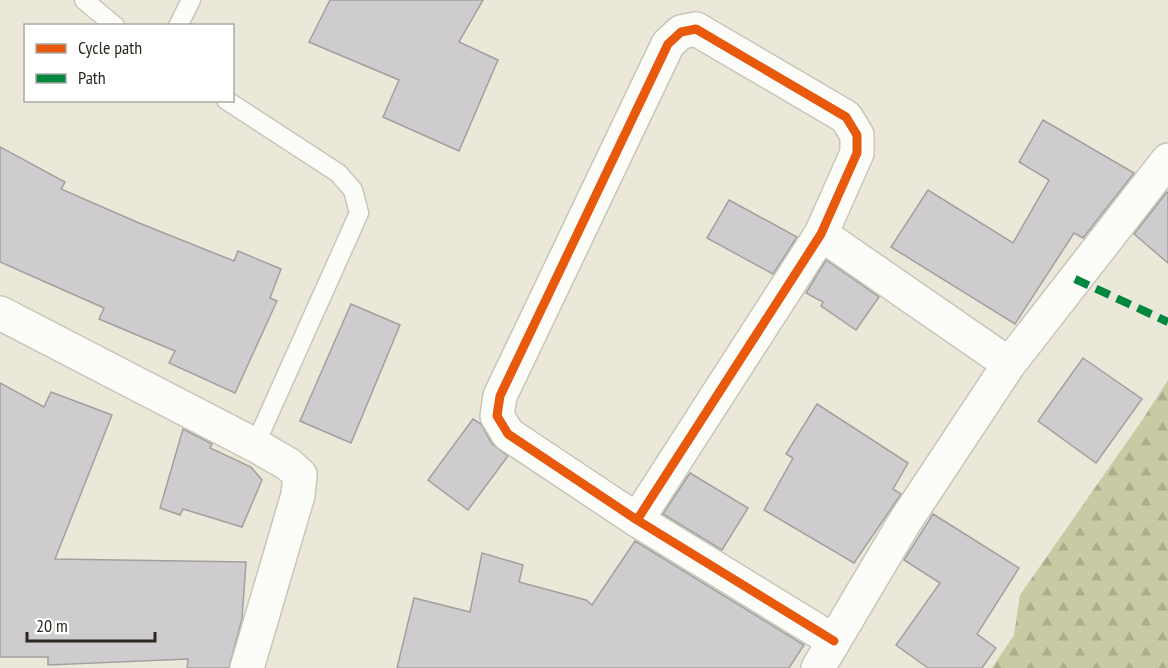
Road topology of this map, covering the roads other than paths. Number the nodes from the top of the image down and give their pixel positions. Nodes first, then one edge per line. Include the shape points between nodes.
1 (84, 0) edge
2 (191, 0) edge
3 (113, 24) edge
4 (179, 24) edge
5 (228, 102) edge
6 (1168, 160) edge
7 (821, 234) junction
8 (0, 313) edge
9 (1009, 364) junction
10 (255, 445) junction
11 (637, 520) junction
12 (826, 654) edge
13 (247, 668) edge

1 - 3 lane
2 - 4 lane
5 - 10 lane via 338,173 353,190 359,213
6 - 9 street
7 - 9 street
7 - 11 street
7 - 11 street via 857,153 857,135 846,117 696,29 681,32 668,44 500,396 497,416 508,434
8 - 10 street
9 - 12 street via 904,523
10 - 13 street via 300,475 298,495
11 - 12 street

